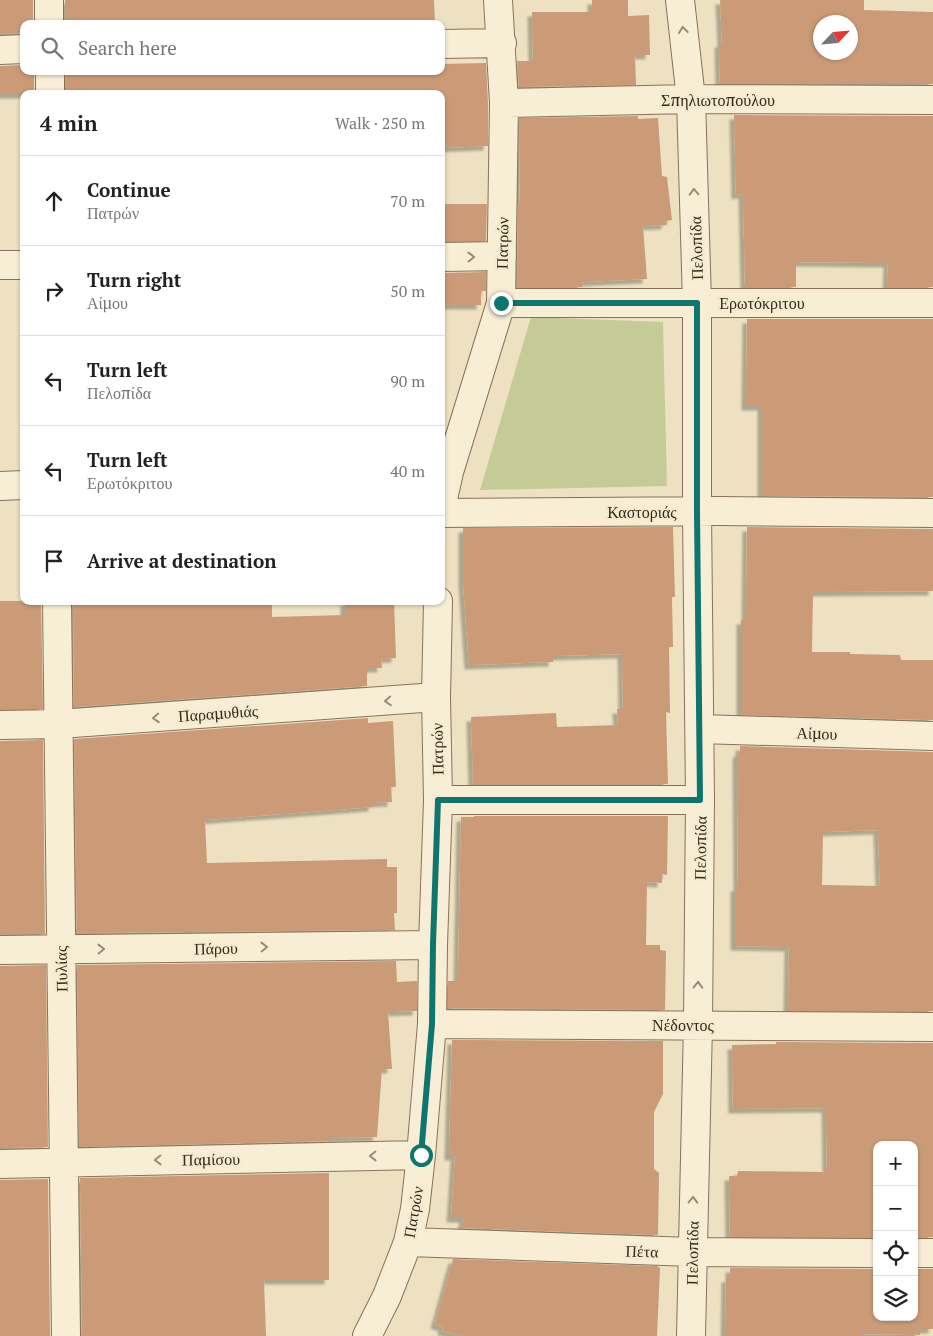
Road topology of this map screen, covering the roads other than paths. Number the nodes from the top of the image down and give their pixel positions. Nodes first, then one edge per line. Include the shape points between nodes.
1 (49, 0) edge
2 (498, 0) edge
3 (680, 0) edge
4 (49, 20) edge
5 (502, 43) junction
6 (445, 44) edge
7 (0, 50) edge
8 (20, 50) edge
9 (50, 75) edge
10 (50, 90) edge
11 (691, 99) junction
12 (933, 100) edge
13 (504, 103) junction
14 (502, 256) junction
15 (445, 257) edge
16 (0, 265) edge
17 (20, 265) edge
18 (501, 303) junction
19 (697, 303) junction
20 (933, 303) edge
21 (445, 472) edge
22 (20, 485) edge
23 (0, 486) edge
24 (697, 512) junction
25 (933, 513) edge
26 (445, 514) edge
27 (57, 605) edge
28 (438, 605) edge
29 (436, 697) junction
30 (59, 724) junction
31 (0, 726) edge
32 (700, 729) junction
33 (933, 736) edge
34 (438, 800) junction
35 (700, 800) junction
36 (433, 944) junction
37 (0, 950) edge
38 (60, 950) junction
39 (432, 1024) junction
40 (698, 1024) junction
41 (933, 1027) edge
42 (421, 1155) junction
43 (63, 1162) junction
44 (0, 1164) edge
45 (408, 1242) junction
46 (692, 1252) junction
47 (873, 1253) edge
48 (918, 1253) edge
49 (933, 1253) edge
50 (66, 1336) edge
51 (367, 1336) edge
52 (691, 1336) edge

1 - 4 street
2 - 5 street, Πατρών
11 -> 3 street, Πελοπίδα
5 - 6 street
5 - 13 street, Πατρών
7 - 8 street
9 - 10 street
11 - 12 street, Σπηλιωτοπούλου
11 - 13 street, Σπηλιωτοπούλου
19 -> 11 street, Πελοπίδα
13 - 14 street, Πατρών
15 -> 14 street
14 - 18 street, Πατρών
16 - 17 street
18 - 19 street, Ερωτόκριτου
18 - 21 street, Πατρών
19 - 20 street, Ερωτόκριτου
19 - 24 street, Πελοπίδα
22 - 23 street
24 - 25 street, Καστοριάς
24 - 26 street, Καστοριάς
24 - 32 street, Πελοπίδα
27 - 30 street, Πυλίας
28 - 29 street, Πατρών
29 -> 30 street, Παραμυθιάς
29 - 34 street, Πατρών
30 - 31 street, Παραμυθιάς
30 - 38 street, Πυλίας
32 - 33 street, Αίμου
32 - 35 street, Πελοπίδα
34 - 35 street
34 - 36 street, Πατρών
40 -> 35 street, Πελοπίδα
38 -> 36 street, Πάρου
36 - 39 street, Πατρών
37 - 38 street, Πάρου
38 - 43 street, Πυλίας
39 - 40 street, Νέδοντος
39 - 42 street, Πατρών
40 - 41 street, Νέδοντος
46 -> 40 street, Πελοπίδα
42 -> 43 street, Παμίσου
42 - 45 street, Πατρών
43 - 44 street, Παμίσου
43 - 50 street, Πυλίας
45 - 46 street, Πέτα
45 - 51 street, Πατρών
46 - 47 street, Πέτα
46 - 52 street, Πελοπίδα
48 - 49 street

